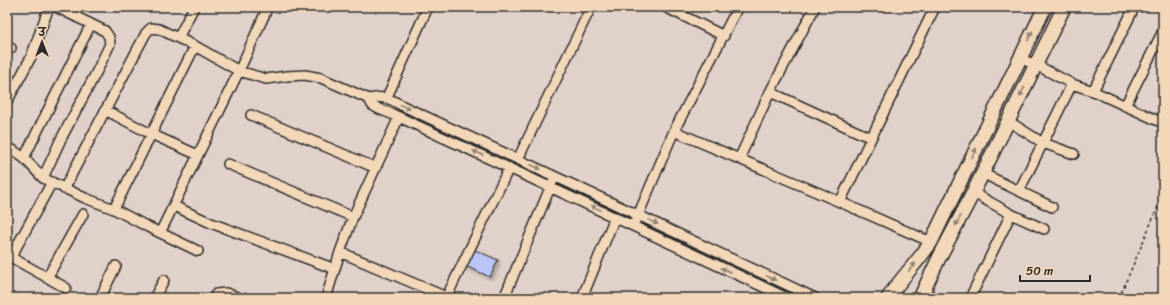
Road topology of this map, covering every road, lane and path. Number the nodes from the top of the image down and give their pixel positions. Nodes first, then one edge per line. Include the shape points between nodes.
1 (49, 7) edge
2 (56, 7) edge
3 (194, 7) edge
4 (268, 7) edge
5 (428, 7) edge
6 (591, 7) edge
7 (665, 7) edge
8 (738, 7) edge
9 (815, 7) edge
10 (935, 7) edge
11 (1045, 7) edge
12 (1064, 7) edge
13 (1133, 10) dead end
14 (75, 11) edge
15 (91, 24) junction
16 (1163, 31) edge
17 (724, 36) junction
18 (178, 38) junction
19 (195, 46) junction
20 (1020, 58) junction
21 (1035, 66) junction
22 (239, 71) junction
23 (1072, 84) junction
24 (1093, 91) junction
25 (770, 92) junction
26 (387, 97) junction
27 (369, 99) junction
28 (7, 102) edge
29 (1126, 106) junction
30 (105, 110) junction
31 (251, 115) dead end
32 (399, 117) junction
33 (1008, 121) junction
34 (1163, 123) edge
35 (674, 131) junction
36 (151, 134) junction
37 (871, 138) junction
38 (1043, 143) junction
39 (7, 146) edge
40 (1074, 154) dead end
41 (198, 155) junction
42 (24, 158) junction
43 (518, 159) junction
44 (739, 159) junction
45 (228, 164) dead end
46 (376, 168) junction
47 (509, 168) junction
48 (983, 172) junction
49 (555, 176) junction
50 (44, 178) junction
51 (52, 182) junction
52 (549, 187) junction
53 (64, 189) junction
54 (1019, 191) junction
55 (972, 195) junction
56 (1163, 195) edge
57 (840, 202) junction
58 (174, 206) junction
59 (1052, 208) dead end
60 (114, 209) junction
61 (83, 214) dead end
62 (1011, 214) junction
63 (638, 215) junction
64 (352, 217) junction
65 (615, 217) junction
66 (634, 226) junction
67 (1044, 229) dead end
68 (160, 233) junction
69 (931, 242) junction
70 (198, 251) dead end
71 (340, 252) junction
72 (9, 256) edge
73 (116, 266) dead end
74 (335, 269) junction
75 (47, 278) junction
76 (164, 280) dead end
77 (66, 288) dead end
78 (922, 295) edge
79 (777, 296) edge
80 (100, 298) edge
81 (154, 298) edge
82 (213, 298) edge
83 (240, 298) edge
84 (326, 298) edge
85 (446, 298) edge
86 (504, 298) edge
87 (582, 298) edge
88 (787, 298) edge
89 (815, 298) edge
90 (888, 298) edge
91 (936, 298) edge
92 (970, 298) edge
93 (1119, 298) edge

1 - 28 street via 31,57
2 - 14 street
3 - 18 street
4 - 22 street
5 - 26 street
6 - 43 street
7 - 17 street
8 - 17 street
9 - 25 street
10 - 37 street
20 -> 11 street
12 - 21 street
13 - 24 street
14 - 15 street
15 - 42 street
15 - 50 street via 106,31 110,44 60,139
16 - 29 street
17 - 35 street
18 - 19 street
18 - 30 street via 151,28
19 - 22 street
19 - 36 street
20 - 21 street
69 -> 20 street
21 - 23 street
21 -> 33 street
22 - 27 street via 266,78 305,75 321,78
22 - 41 street
23 - 24 street
23 - 38 street
24 - 29 street
25 - 37 street
25 - 44 street
26 - 27 street
26 -> 43 street
27 - 32 street via 372,105
29 - 34 street
30 - 36 street
30 - 53 street
31 - 46 street
32 - 46 street
47 -> 32 street
33 - 38 street
33 - 48 street
35 - 44 street
35 - 63 street
36 - 41 street
36 - 60 street
37 - 57 street
38 - 40 street
38 - 54 street
39 - 42 street
41 - 58 street
42 - 50 street
43 -> 49 street
44 - 57 street
45 - 64 street
46 - 64 street
47 - 52 street
47 - 85 street
48 - 54 street
48 - 55 street
49 - 52 street
49 - 63 street
50 - 51 street
51 - 53 street
51 - 72 street
65 -> 52 street
52 - 86 street
53 - 60 street
54 - 59 street
55 - 62 street via 979,196
55 -> 78 street
56 - 93 path
57 - 69 street
58 - 68 street
58 - 74 street via 211,223
60 - 68 street
61 - 75 street
62 - 67 street
62 - 92 street
63 - 66 street
63 -> 89 street
64 - 71 street
65 - 66 street
65 - 87 street
79 -> 66 street
68 - 70 street
90 -> 69 street
71 - 74 street
71 - 85 street
72 - 75 street
73 - 80 street
74 - 84 street
75 - 77 street
76 - 81 street
78 - 91 street
79 - 88 street
82 - 83 street via 216,294 226,293

